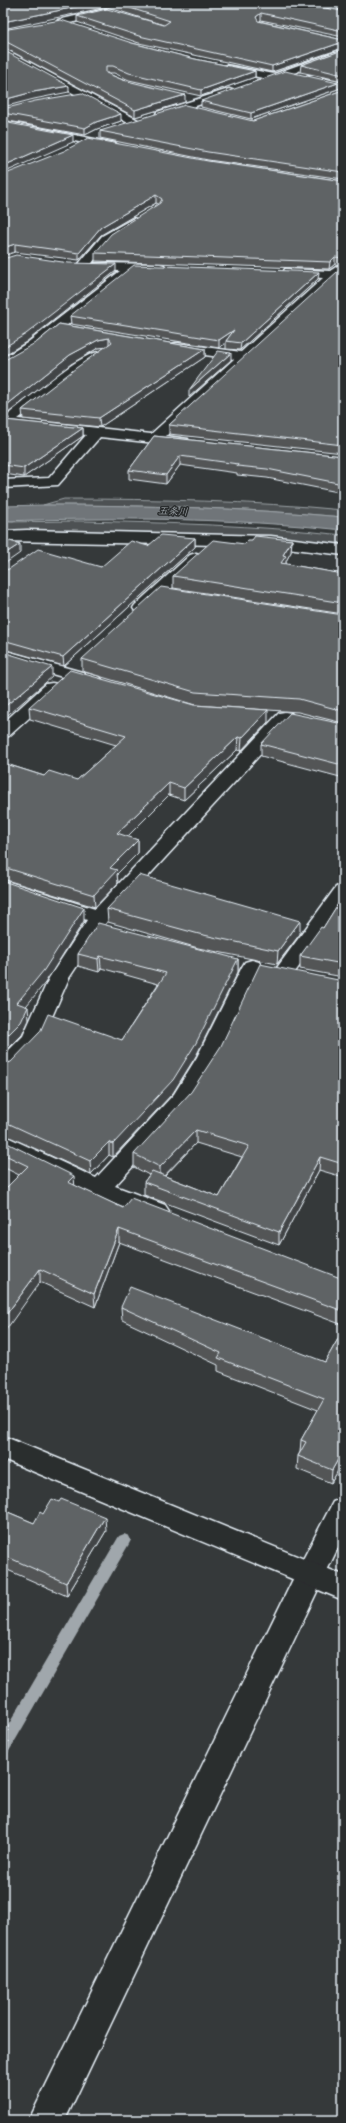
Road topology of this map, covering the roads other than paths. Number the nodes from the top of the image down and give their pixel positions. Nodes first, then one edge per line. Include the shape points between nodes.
1 (343, 4) edge
2 (90, 8) edge
3 (104, 12) junction
4 (114, 13) edge
5 (343, 13) edge
6 (82, 29) edge
7 (3, 51) edge
8 (343, 52) edge
9 (216, 66) edge
10 (287, 73) junction
11 (274, 77) junction
12 (251, 85) edge
13 (343, 86) edge
14 (239, 89) edge
15 (82, 95) junction
16 (68, 97) edge
17 (184, 102) junction
18 (204, 113) edge
19 (142, 120) junction
20 (3, 124) edge
21 (121, 126) edge
22 (101, 132) edge
23 (87, 140) junction
24 (124, 147) edge
25 (73, 148) edge
26 (144, 214) edge
27 (69, 265) edge
28 (343, 265) edge
29 (83, 266) junction
30 (132, 268) junction
31 (172, 269) edge
32 (279, 272) edge
33 (338, 274) edge
34 (57, 327) junction
35 (71, 330) edge
36 (161, 345) edge
37 (104, 351) edge
38 (244, 356) junction
39 (3, 364) edge
40 (5, 423) edge
41 (97, 432) junction
42 (154, 438) junction
43 (194, 443) edge
44 (3, 484) edge
45 (3, 536) edge
46 (57, 536) junction
47 (216, 540) junction
48 (39, 549) edge
49 (343, 550) edge
50 (158, 592) junction
51 (181, 596) edge
52 (130, 618) edge
53 (3, 655) edge
54 (74, 669) junction
55 (112, 687) edge
56 (262, 715) edge
57 (285, 717) junction
58 (305, 720) edge
59 (3, 732) edge
60 (3, 886) edge
61 (343, 891) edge
62 (95, 922) junction
63 (114, 932) edge
64 (3, 1069) edge
65 (3, 1143) edge
66 (100, 1189) junction
67 (181, 1220) edge
68 (3, 1447) edge
69 (343, 1510) edge
70 (310, 1574) junction
71 (343, 1588) edge
72 (47, 2120) edge

1 - 5 street via 323,10
2 - 3 street
3 - 4 street
3 - 6 street via 57,23
7 - 15 street
8 - 10 street
9 - 11 street
10 - 11 street
10 - 13 street
11 - 12 street
14 - 17 street via 202,101
15 - 16 street
15 - 19 street
17 - 18 street
17 - 19 street
19 - 21 street
20 - 23 street
22 - 23 street
23 - 24 street
23 - 25 street
26 - 29 street via 106,238
27 - 29 street
28 - 33 street
29 - 30 street
30 - 31 street
30 - 34 street
32 - 33 street
33 - 38 street
34 - 35 street
34 - 39 street
36 - 38 street
37 - 40 street via 70,372
38 - 42 street
40 - 41 street
41 - 42 street
41 - 44 street via 53,482
42 - 43 street
45 - 46 street
46 - 47 street
46 - 48 street
47 - 49 street via 271,541
47 - 50 street
50 - 51 street
50 - 52 street
53 - 54 street
54 - 55 street
54 - 59 street
56 - 57 street
57 - 58 street
57 - 62 street
60 - 62 street
61 - 66 street via 292,976 242,965 208,1058 182,1099
62 - 63 street
62 - 64 street via 59,978 32,1039
65 - 66 street
66 - 67 street
68 - 70 street
69 - 70 street
70 - 71 street
70 - 72 street

